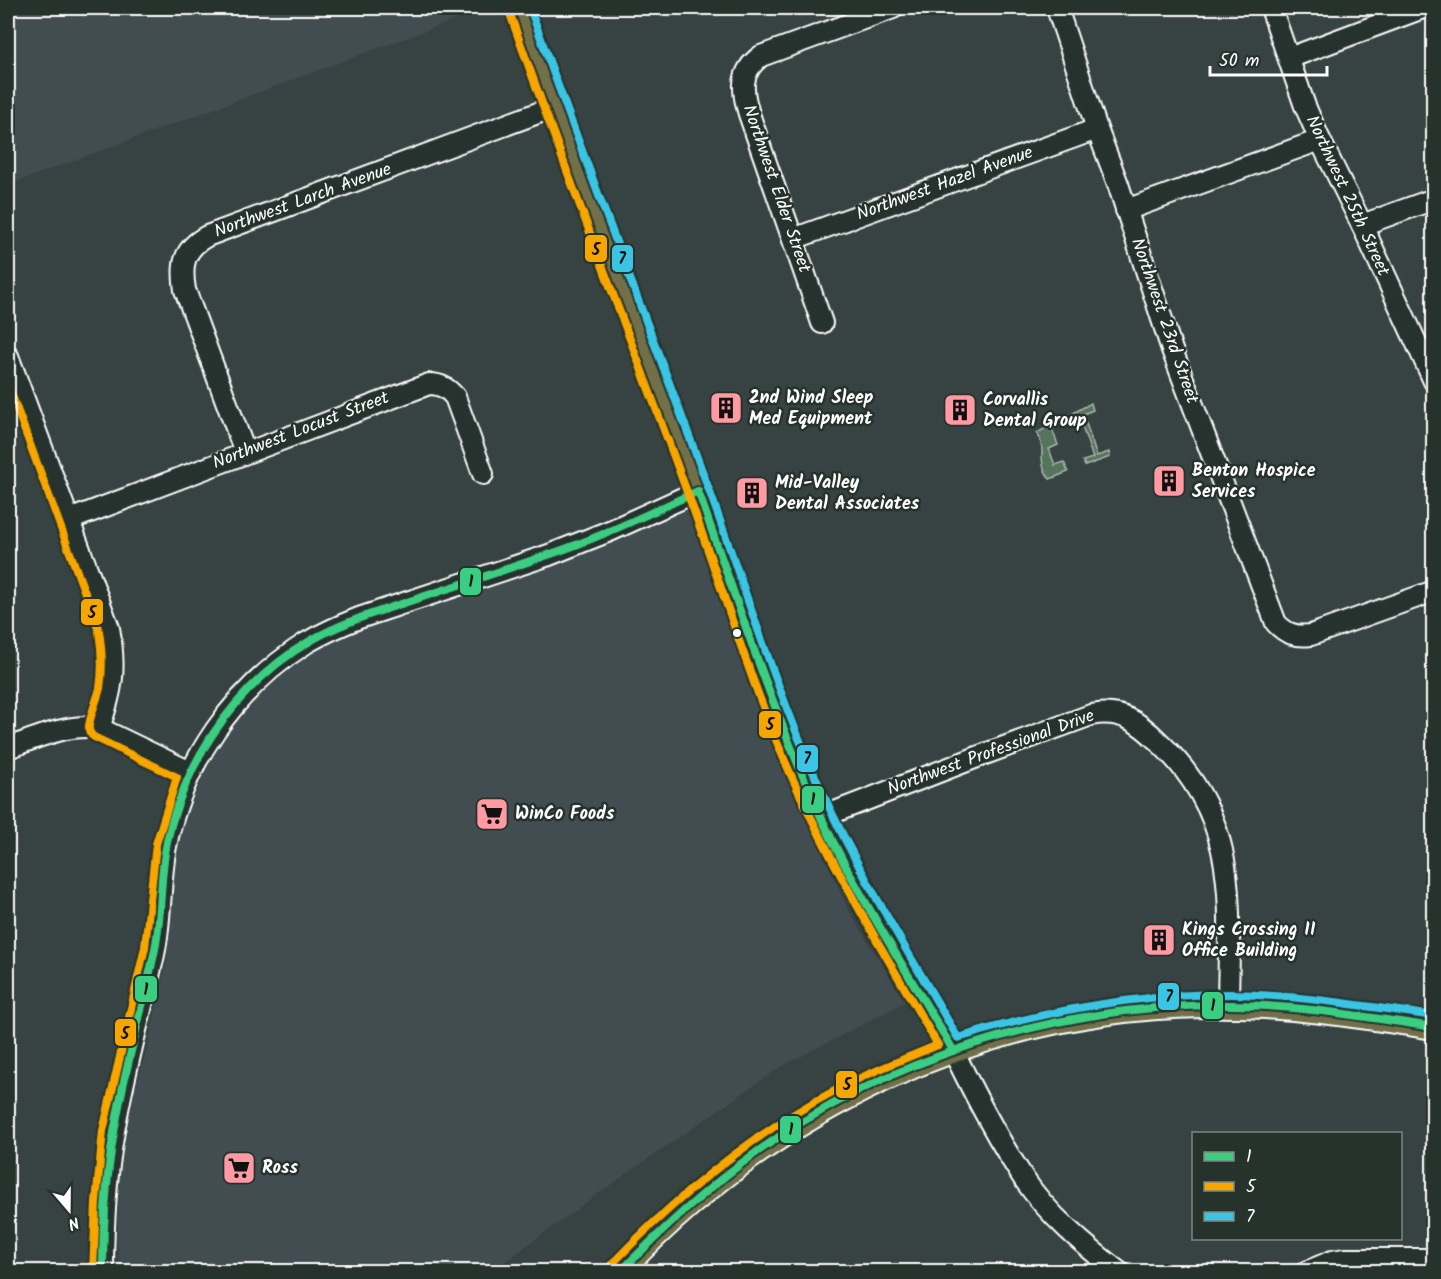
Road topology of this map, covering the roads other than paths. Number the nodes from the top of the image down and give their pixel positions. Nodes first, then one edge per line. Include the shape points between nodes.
1 (519, 8) edge
2 (893, 8) edge
3 (1056, 8) edge
4 (1271, 8) edge
5 (1423, 8) edge
6 (1288, 58) junction
7 (554, 107) junction
8 (1097, 129) junction
9 (1320, 140) junction
10 (1434, 199) edge
11 (1126, 210) junction
12 (1362, 225) junction
13 (793, 239) junction
14 (822, 323) dead end
15 (9, 365) edge
16 (1434, 381) edge
17 (246, 453) junction
18 (483, 474) dead end
19 (698, 491) junction
20 (69, 520) junction
21 (1434, 591) edge
22 (99, 728) junction
23 (8, 748) edge
24 (190, 772) junction
25 (822, 817) junction
26 (1228, 1005) junction
27 (1434, 1026) edge
28 (953, 1050) junction
29 (1434, 1259) edge
30 (103, 1272) edge
31 (620, 1272) edge
32 (1119, 1272) edge
33 (1306, 1272) edge

1 - 7 main road
2 - 13 street, Northwest Elder Street via 761,56 746,72 746,105
3 - 8 street, Northwest 23rd Street
4 - 6 street, Northwest 25th Street
5 - 6 street
6 - 9 street, Northwest 25th Street
7 - 17 street, Northwest Larch Avenue via 207,236 192,246 184,259 185,290
7 - 19 main road
8 - 11 street, Northwest 23rd Street
8 - 13 street, Northwest Hazel Avenue
9 - 11 street
9 - 12 street, Northwest 25th Street
10 - 12 street
11 - 21 street, Northwest 23rd Street via 1176,361 1272,616 1282,630 1311,635
12 - 16 street, Northwest 25th Street
13 - 14 street, Northwest Elder Street
15 - 20 street
17 - 18 street, Northwest Locust Street via 436,384 455,397
17 - 20 street, Northwest Locust Street
19 - 24 street via 560,551 359,618 308,642 279,662 236,702
19 - 25 main road via 772,699
20 - 22 street via 109,628 113,654 111,688
22 - 23 street via 85,726
22 - 24 street
24 - 30 street via 166,847 155,949 113,1133
25 - 26 street, Northwest Professional Drive via 1091,715 1126,716 1145,728 1187,771 1219,835 1227,866 1229,903
25 - 28 main road via 883,934
26 - 27 main road via 1334,1012
26 - 28 main road via 1115,1011 995,1036
28 - 31 main road via 845,1097 760,1148 686,1206
28 - 32 street via 1025,1180 1065,1227
29 - 33 street via 1345,1259

